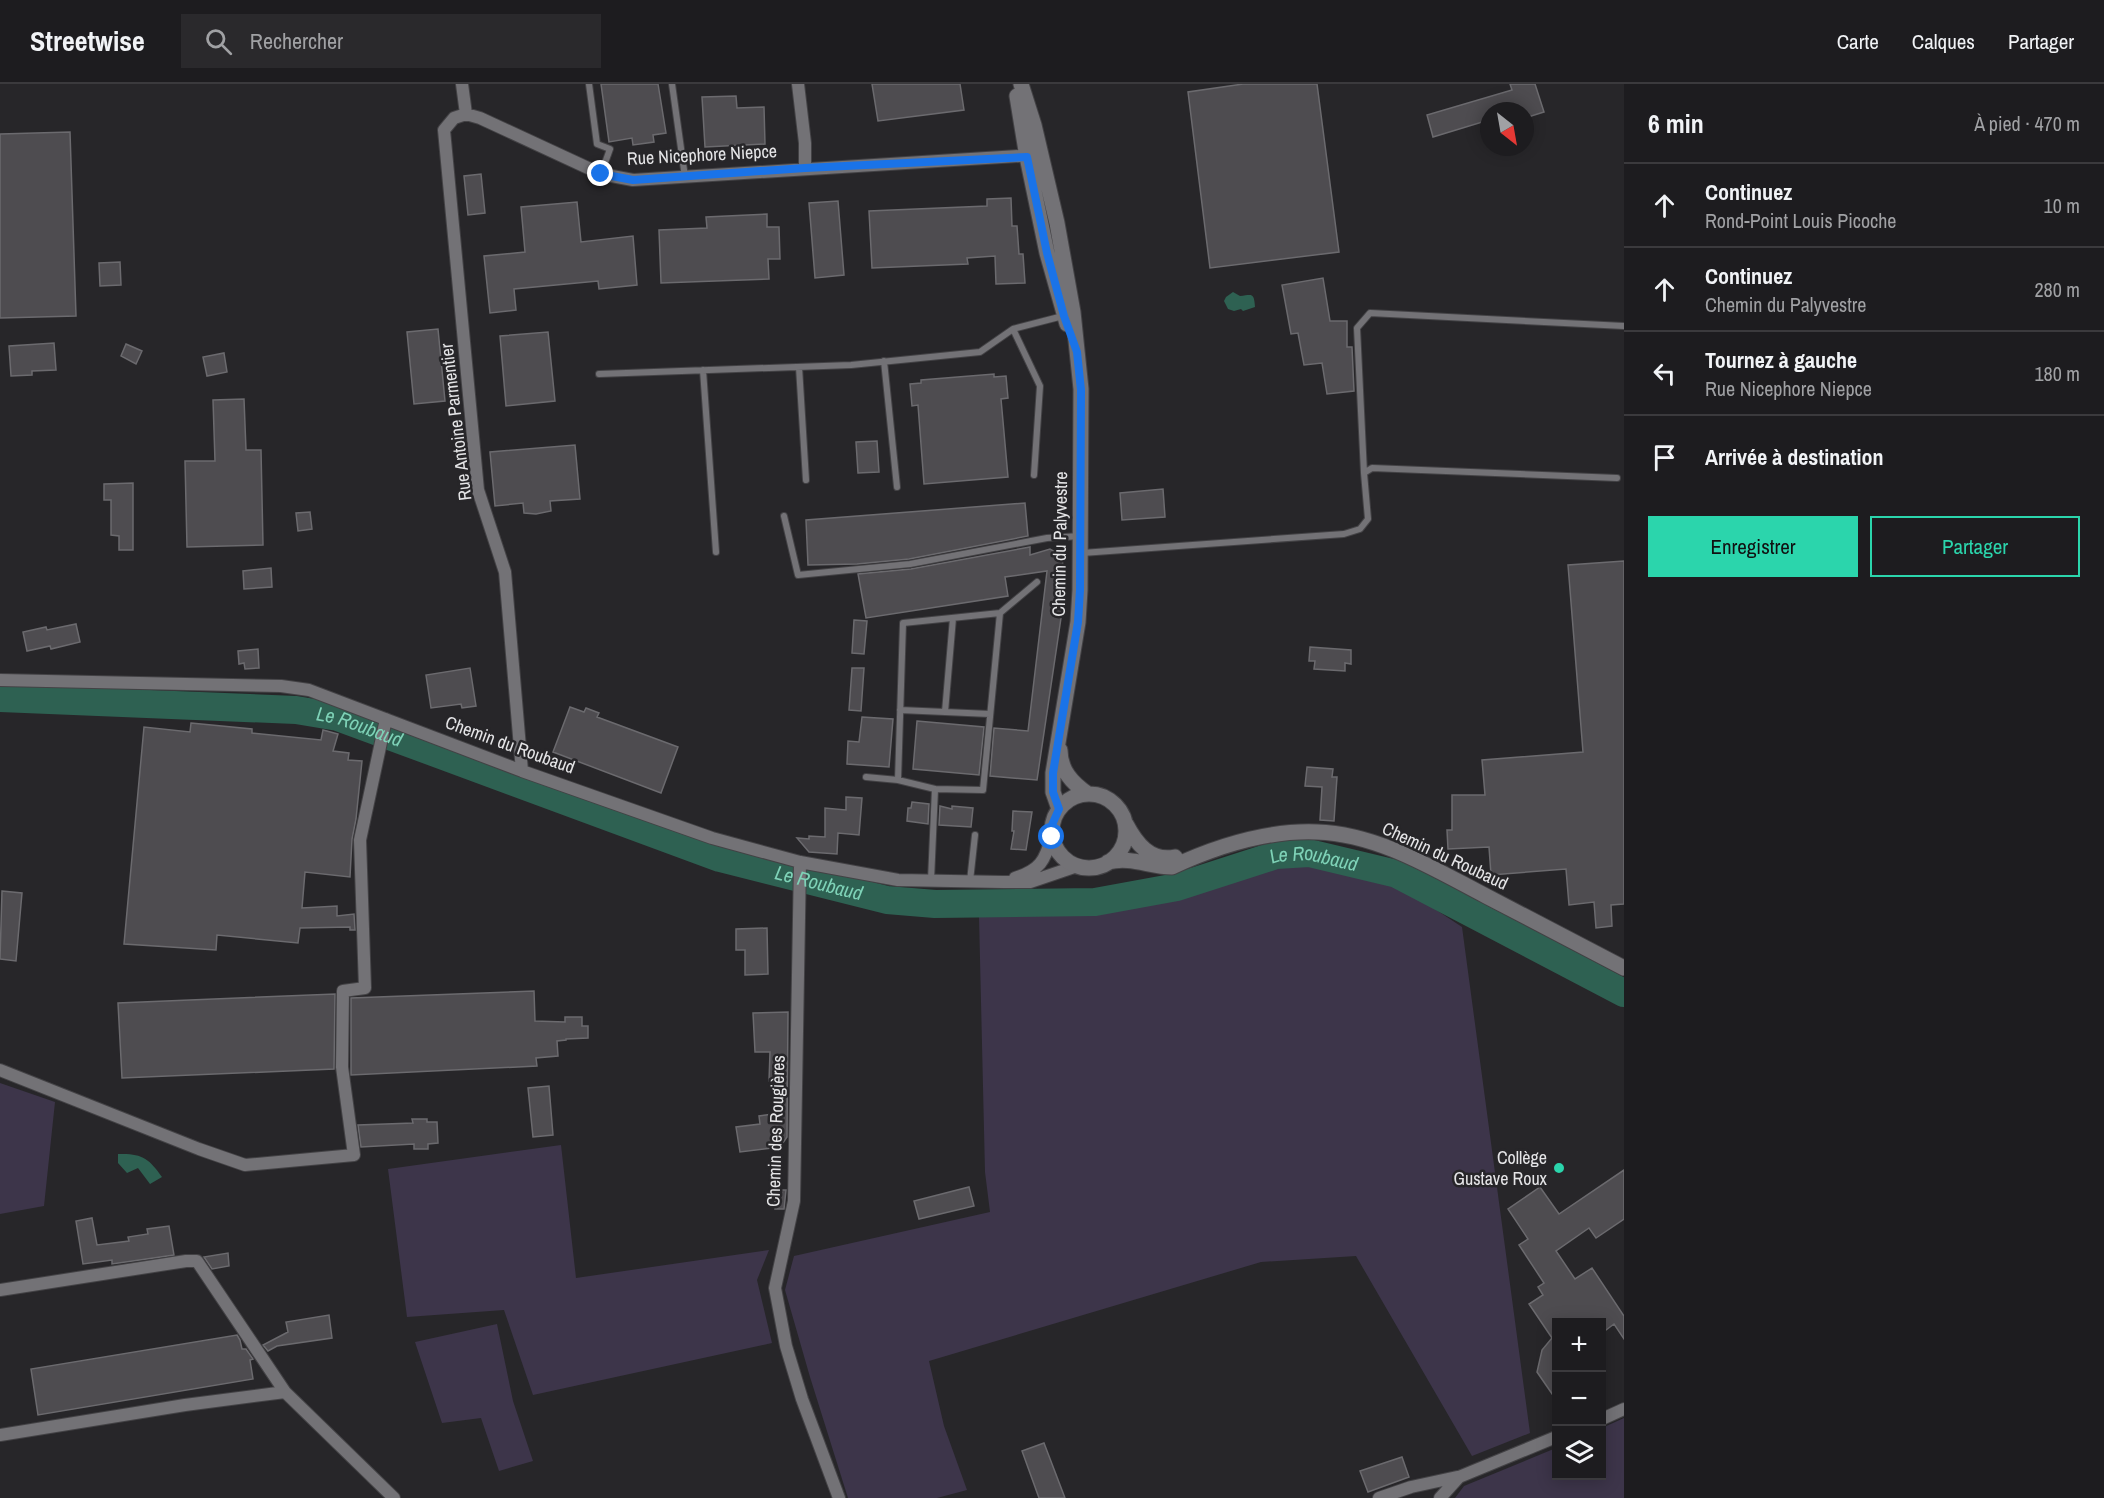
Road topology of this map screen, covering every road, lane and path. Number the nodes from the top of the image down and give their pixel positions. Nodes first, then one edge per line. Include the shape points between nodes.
1 (462, 84) edge
2 (589, 84) edge
3 (672, 84) edge
4 (798, 84) edge
5 (1016, 84) edge
6 (1021, 84) edge
7 (466, 114) junction
8 (1034, 155) junction
9 (805, 168) junction
10 (601, 174) junction
11 (686, 177) junction
12 (1064, 316) junction
13 (1624, 326) edge
14 (1013, 329) junction
15 (1077, 352) junction
16 (884, 361) junction
17 (799, 367) junction
18 (703, 370) junction
19 (599, 375) dead end
20 (1364, 473) junction
21 (1034, 475) dead end
22 (1617, 478) dead end
23 (806, 480) dead end
24 (897, 487) dead end
25 (784, 516) dead end
26 (1082, 537) junction
27 (716, 552) dead end
28 (1081, 554) junction
29 (1037, 582) dead end
30 (1000, 613) junction
31 (953, 618) junction
32 (0, 680) edge
33 (900, 710) junction
34 (945, 712) junction
35 (990, 714) junction
36 (385, 720) junction
37 (1060, 735) junction
38 (522, 771) junction
39 (866, 777) dead end
40 (898, 780) junction
41 (935, 789) junction
42 (1088, 794) junction
43 (1059, 809) junction
44 (1126, 824) junction
45 (975, 835) dead end
46 (1052, 836) junction
47 (1202, 853) junction
48 (1108, 862) junction
49 (800, 866) junction
50 (1077, 866) junction
51 (931, 881) junction
52 (970, 882) junction
53 (1003, 882) junction
54 (1624, 968) edge
55 (0, 1070) edge
56 (0, 1290) edge
57 (285, 1392) junction
58 (1624, 1409) edge
59 (1606, 1417) edge
60 (0, 1435) edge
61 (1552, 1439) edge
62 (1459, 1477) junction
63 (394, 1498) edge
64 (839, 1498) edge
65 (1379, 1498) edge
66 (1440, 1498) edge

1 - 7 street
2 - 10 lane via 597,144 610,149
3 - 11 lane
4 - 9 street via 806,142
5 - 8 street, Chemin du Palyvestre
6 - 8 street, Chemin du Palyvestre
7 - 10 street, Rue Nicephore Niepce
7 - 38 street, Rue Antoine Parmentier via 454,118 444,130 478,490 505,572
8 - 9 street, Rue Nicephore Niepce
8 - 12 street, Chemin du Palyvestre via 1047,253
8 - 15 street, Chemin du Palyvestre via 1068,279
9 - 11 street, Rue Nicephore Niepce
10 - 11 street, Rue Nicephore Niepce via 633,180
12 - 14 lane
12 - 15 street, Chemin du Palyvestre
13 - 20 lane via 1370,313 1357,328
14 - 16 lane via 980,352
14 - 21 lane via 1040,386
15 - 26 street, Chemin du Palyvestre
16 - 17 lane
16 - 24 lane
17 - 18 lane
17 - 23 lane
18 - 19 lane
18 - 27 lane
20 - 22 lane via 1372,468
20 - 28 lane via 1368,519 1360,529 1344,534
25 - 26 lane via 798,575 909,564 1047,538
26 - 28 street, Chemin du Palyvestre
28 - 37 street, Chemin du Palyvestre via 1078,622
29 - 30 lane
30 - 31 lane
30 - 35 lane
31 - 33 lane via 903,624
31 - 34 lane
32 - 36 street, Chemin du Roubaud via 281,686 309,690
33 - 34 lane
33 - 40 lane
34 - 35 lane
35 - 41 lane via 983,790
36 - 38 street, Chemin du Roubaud
36 - 55 street via 360,840 365,988 343,991 342,1067 354,1155 245,1165
37 - 42 street, Chemin du Palyvestre via 1064,768 1070,779
37 - 43 street, Chemin du Palyvestre via 1052,785
38 - 49 street, Chemin du Roubaud
39 - 40 lane
40 - 41 lane
41 - 51 lane
42 - 43 street via 1070,798
42 - 44 street via 1114,803
43 - 46 street
44 - 47 street, Chemin du Roubaud via 1144,850 1159,857
44 - 48 street via 1122,847
45 - 52 lane
46 - 50 street via 1061,856
46 - 53 street, Chemin du Roubaud via 1036,869
47 - 48 street, Chemin du Roubaud via 1172,867 1128,859
47 - 54 street, Chemin du Roubaud via 1272,835 1318,832 1357,838 1432,868
48 - 50 street via 1093,867
49 - 51 street, Chemin du Roubaud
49 - 64 street, Chemin des Rougières via 794,1202 775,1288 789,1357
50 - 53 street, Chemin du Roubaud via 1030,882
51 - 52 street, Chemin du Roubaud
52 - 53 street, Chemin du Roubaud
56 - 57 street via 196,1261
57 - 60 street
57 - 63 street
58 - 59 street
61 - 62 street
62 - 65 street
62 - 66 street

